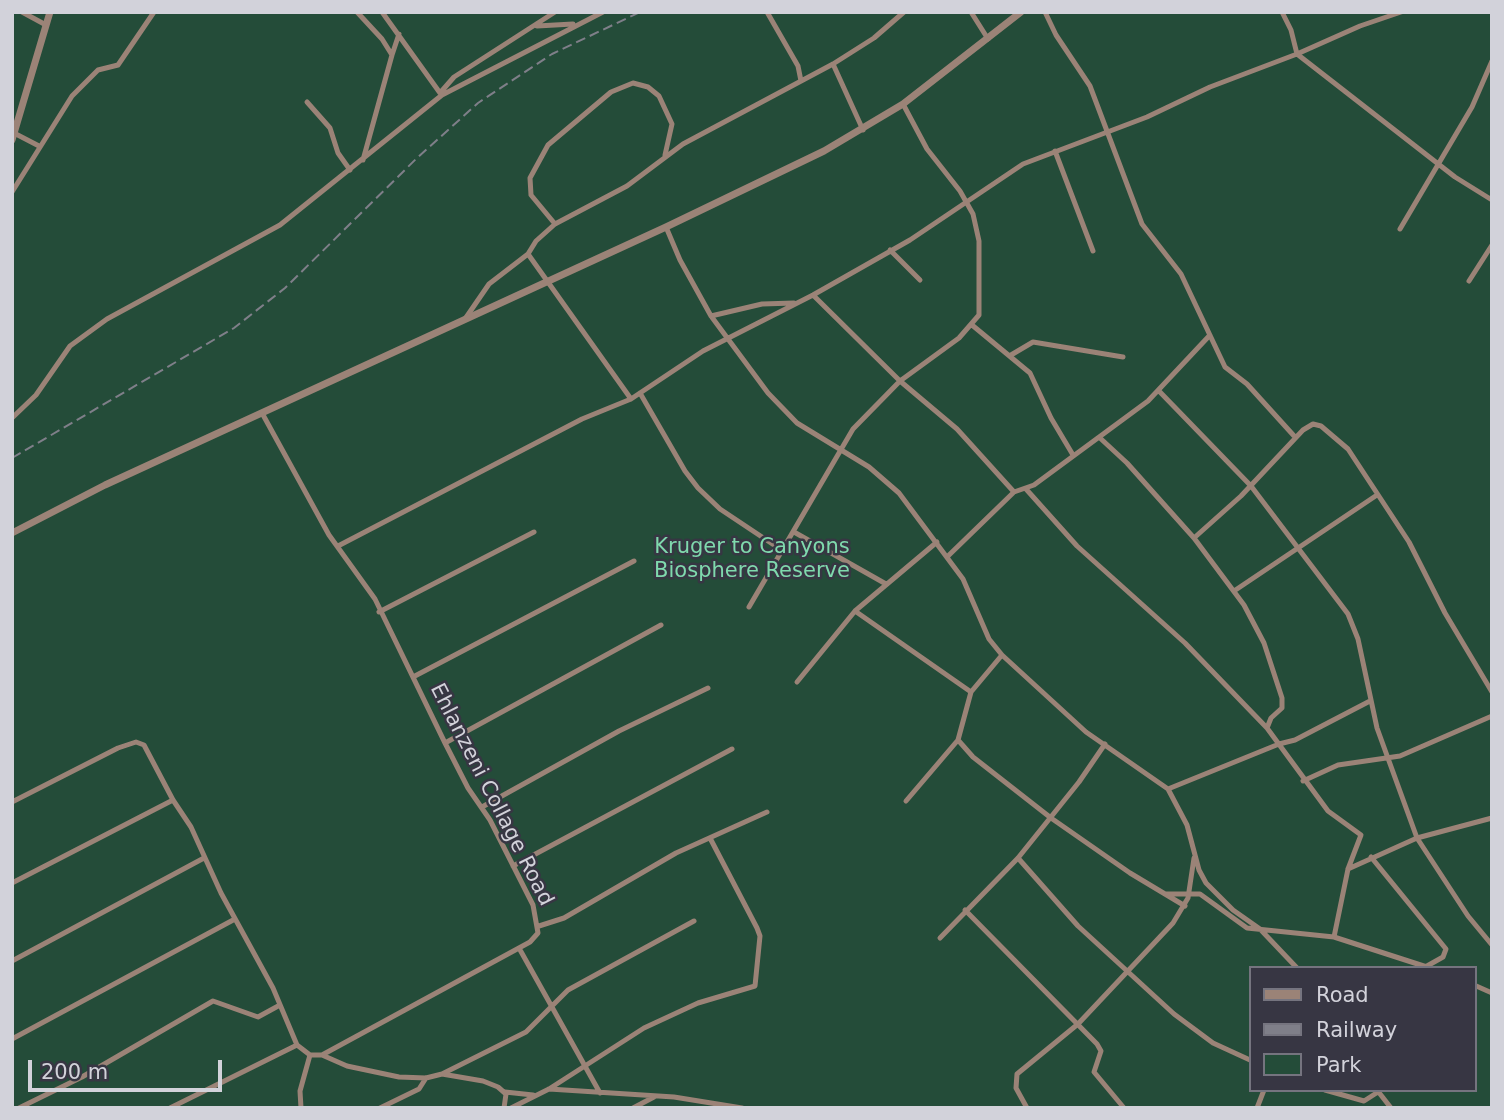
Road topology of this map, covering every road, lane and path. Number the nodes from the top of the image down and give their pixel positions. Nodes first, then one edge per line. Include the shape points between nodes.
1 (22, 12) edge
2 (50, 12) edge
3 (154, 12) edge
4 (357, 12) edge
5 (382, 12) edge
6 (555, 12) edge
7 (603, 12) edge
8 (767, 12) edge
9 (904, 12) edge
10 (971, 12) edge
11 (1021, 12) edge
12 (1045, 12) edge
13 (1282, 12) edge
14 (1401, 12) edge
15 (576, 24) junction
16 (46, 25) junction
17 (537, 26) junction
18 (399, 34) junction
19 (988, 40) junction
20 (1297, 54) junction
21 (392, 55) junction
22 (1492, 61) edge
23 (833, 64) junction
24 (1489, 74) junction
25 (801, 81) junction
26 (1492, 81) edge
27 (441, 94) junction
28 (307, 102) dead end
29 (903, 104) junction
30 (863, 130) junction
31 (1108, 132) junction
32 (13, 135) edge
33 (39, 146) junction
34 (1055, 151) junction
35 (665, 155) junction
36 (362, 160) junction
37 (1439, 164) junction
38 (350, 170) junction
39 (12, 192) edge
40 (1492, 200) edge
41 (967, 201) junction
42 (555, 224) junction
43 (666, 227) junction
44 (1400, 229) dead end
45 (1492, 244) edge
46 (890, 250) junction
47 (1093, 251) dead end
48 (528, 254) junction
49 (920, 280) dead end
50 (546, 281) junction
51 (1469, 281) dead end
52 (813, 295) junction
53 (798, 303) junction
54 (711, 316) junction
55 (465, 319) junction
56 (972, 325) junction
57 (1210, 335) junction
58 (727, 340) junction
59 (1010, 355) junction
60 (1123, 357) dead end
61 (900, 381) junction
62 (1159, 391) junction
63 (640, 393) junction
64 (631, 399) junction
65 (262, 413) junction
66 (12, 418) edge
67 (1295, 437) junction
68 (1100, 438) junction
69 (840, 449) junction
70 (1073, 455) junction
71 (1251, 486) junction
72 (1026, 489) junction
73 (1014, 492) junction
74 (1377, 495) junction
75 (534, 531) dead end
76 (794, 532) junction
77 (12, 533) edge
78 (1194, 538) junction
79 (937, 542) junction
80 (338, 546) junction
81 (1297, 548) junction
82 (783, 551) junction
83 (948, 556) junction
84 (634, 561) dead end
85 (886, 584) junction
86 (1234, 591) junction
87 (749, 607) dead end
88 (855, 611) junction
89 (379, 612) junction
90 (661, 625) dead end
91 (1002, 655) junction
92 (413, 677) junction
93 (797, 682) dead end
94 (708, 688) dead end
95 (971, 692) junction
96 (1492, 692) edge
97 (1370, 701) junction
98 (1492, 716) edge
99 (1267, 728) junction
100 (958, 740) junction
101 (445, 743) junction
102 (1105, 744) junction
103 (1279, 744) junction
104 (732, 749) dead end
105 (1387, 759) junction
106 (1303, 781) junction
107 (1168, 789) junction
108 (173, 800) junction
109 (906, 801) dead end
110 (12, 802) edge
111 (482, 807) junction
112 (766, 812) dead end
113 (1051, 818) junction
114 (1492, 818) edge
115 (710, 838) junction
116 (1417, 838) junction
117 (1194, 855) junction
118 (1371, 857) junction
119 (1018, 858) junction
120 (204, 859) junction
121 (513, 866) junction
122 (1349, 869) junction
123 (12, 883) edge
124 (1189, 893) junction
125 (1165, 894) junction
126 (1185, 906) junction
127 (965, 910) junction
128 (235, 919) junction
129 (694, 921) dead end
130 (539, 926) junction
131 (1260, 929) junction
132 (1334, 937) junction
133 (940, 938) dead end
134 (1492, 946) edge
135 (519, 948) junction
136 (12, 961) edge
137 (1295, 966) edge
138 (1426, 966) edge
139 (1431, 966) edge
140 (1127, 971) junction
141 (1476, 986) edge
142 (1492, 993) edge
143 (280, 1005) junction
144 (553, 1005) junction
145 (1078, 1024) junction
146 (12, 1039) edge
147 (297, 1045) junction
148 (310, 1055) junction
149 (322, 1055) junction
150 (1248, 1059) edge
151 (585, 1065) junction
152 (442, 1074) junction
153 (426, 1078) junction
154 (549, 1088) junction
155 (505, 1092) junction
156 (1332, 1092) edge
157 (1376, 1092) edge
158 (1378, 1092) edge
159 (600, 1093) junction
160 (657, 1095) junction
161 (535, 1096) junction
162 (19, 1108) edge
163 (170, 1108) edge
164 (300, 1108) edge
165 (380, 1108) edge
166 (504, 1108) edge
167 (511, 1108) edge
168 (634, 1108) edge
169 (742, 1108) edge
170 (1027, 1108) edge
171 (1124, 1108) edge
172 (1391, 1108) edge

1 - 16 street
2 - 16 street
3 - 33 street via 120,63 99,70 75,91
4 - 21 street
5 - 18 street
6 - 17 street
7 - 15 street
8 - 25 street via 798,66
9 - 23 street
10 - 19 street
11 - 19 street
12 - 31 street via 1090,86
13 - 20 street
14 - 20 street
15 - 17 street
15 - 27 street via 484,76
16 - 32 street
17 - 27 street via 467,68
18 - 21 street
18 - 27 street
19 - 29 street
20 - 31 street
20 - 37 street
21 - 36 street
22 - 24 street
23 - 25 street
23 - 30 street
24 - 26 street
24 - 37 street
25 - 35 street
27 - 36 street
28 - 38 street via 330,128 338,153
29 - 30 street
29 - 41 street via 927,149
30 - 43 street
31 - 34 street
31 - 57 street via 1142,224 1181,274
32 - 33 street
33 - 39 street
34 - 41 street via 1001,176
34 - 47 street
35 - 42 street via 627,186
35 - 42 street via 672,124 659,96 633,83 611,92 548,145 530,178 531,195
36 - 38 street
37 - 40 street
37 - 44 street
38 - 66 street via 264,235 83,336
41 - 46 street
41 - 56 street via 979,241 980,310
42 - 48 street
43 - 50 street
43 - 54 street
45 - 51 street
46 - 49 street
46 - 52 street
48 - 50 street
48 - 55 street via 489,284
50 - 55 street
50 - 64 street
52 - 53 street
52 - 61 street
53 - 54 street via 762,304
53 - 58 street
54 - 58 street
55 - 65 street
56 - 59 street
56 - 61 street
57 - 62 street
57 - 67 street via 1227,370 1247,384
58 - 63 street
58 - 69 street via 783,411
59 - 60 street via 1033,342
59 - 70 street via 1037,382
61 - 69 street
61 - 73 street via 957,429
62 - 68 street
62 - 71 street
63 - 64 street
63 - 82 street via 698,488 720,509
64 - 80 street via 582,419
65 - 77 street
65 - 80 street, Ehlanzeni Collage Road
67 - 71 street
67 - 74 street via 1309,425 1321,426 1348,449
68 - 70 street
68 - 78 street
69 - 76 street
69 - 79 street via 886,479
70 - 72 street
71 - 78 street
71 - 81 street
72 - 73 street
72 - 99 street via 1077,546 1185,643
73 - 83 street
74 - 81 street
74 - 96 street via 1409,542
75 - 89 street
76 - 82 street
76 - 85 street
78 - 86 street
79 - 83 street
79 - 85 street
80 - 89 street, Ehlanzeni Collage Road via 367,585
81 - 86 street
81 - 97 street via 1353,624
82 - 87 street
83 - 91 street via 989,639
84 - 92 street
85 - 88 street
86 - 99 street via 1264,643 1282,698 1282,708
88 - 93 street
88 - 95 street
89 - 92 street, Ehlanzeni Collage Road
90 - 101 street
91 - 95 street
91 - 102 street
92 - 101 street, Ehlanzeni Collage Road
94 - 111 street
95 - 100 street
97 - 103 street
97 - 105 street
98 - 105 street
99 - 103 street
100 - 109 street
100 - 113 street
101 - 111 street, Ehlanzeni Collage Road
102 - 107 street
102 - 113 street
103 - 106 street
103 - 107 street
104 - 121 street
105 - 106 street via 1338,765
105 - 116 street
106 - 122 street via 1328,811 1361,835
107 - 117 street via 1187,825
108 - 110 street via 147,751 136,742
108 - 120 street
108 - 123 street
111 - 121 street, Ehlanzeni Collage Road
112 - 115 street
113 - 119 street
113 - 125 street
114 - 116 street
115 - 130 street via 638,873 564,918
115 - 151 street via 760,936 755,986 681,1010
116 - 118 street
116 - 134 street
117 - 124 street
117 - 131 street via 1216,895
118 - 122 street
118 - 139 street via 1446,949
119 - 127 street
119 - 140 street via 1078,926
120 - 128 street
120 - 136 street
121 - 130 street, Ehlanzeni Collage Road
122 - 132 street
124 - 125 street
124 - 126 street
124 - 131 street via 1203,896 1244,927
125 - 126 street
126 - 140 street
127 - 133 street
127 - 145 street
128 - 143 street
128 - 146 street
129 - 144 street via 568,990
130 - 135 street, Ehlanzeni Collage Road via 534,939
131 - 132 street
131 - 137 street
132 - 138 street
135 - 144 street
135 - 149 street, Ehlanzeni Collage Road
140 - 145 street
140 - 150 street via 1200,1035
141 - 142 street
143 - 147 street
143 - 162 street via 258,1017 219,1002 208,1003
144 - 151 street
144 - 152 street via 526,1032
145 - 170 street via 1015,1078
145 - 171 street via 1101,1051 1094,1072
147 - 148 street
147 - 163 street
148 - 149 street, Ehlanzeni Collage Road
148 - 164 street
149 - 153 street via 347,1066
151 - 154 street
151 - 159 street
152 - 153 street
152 - 155 street via 483,1081
153 - 165 street via 419,1089
154 - 159 street
154 - 161 street
155 - 161 street
155 - 166 street
156 - 157 street via 1364,1101
158 - 172 street
159 - 160 street
160 - 168 street
160 - 169 street
161 - 167 street

